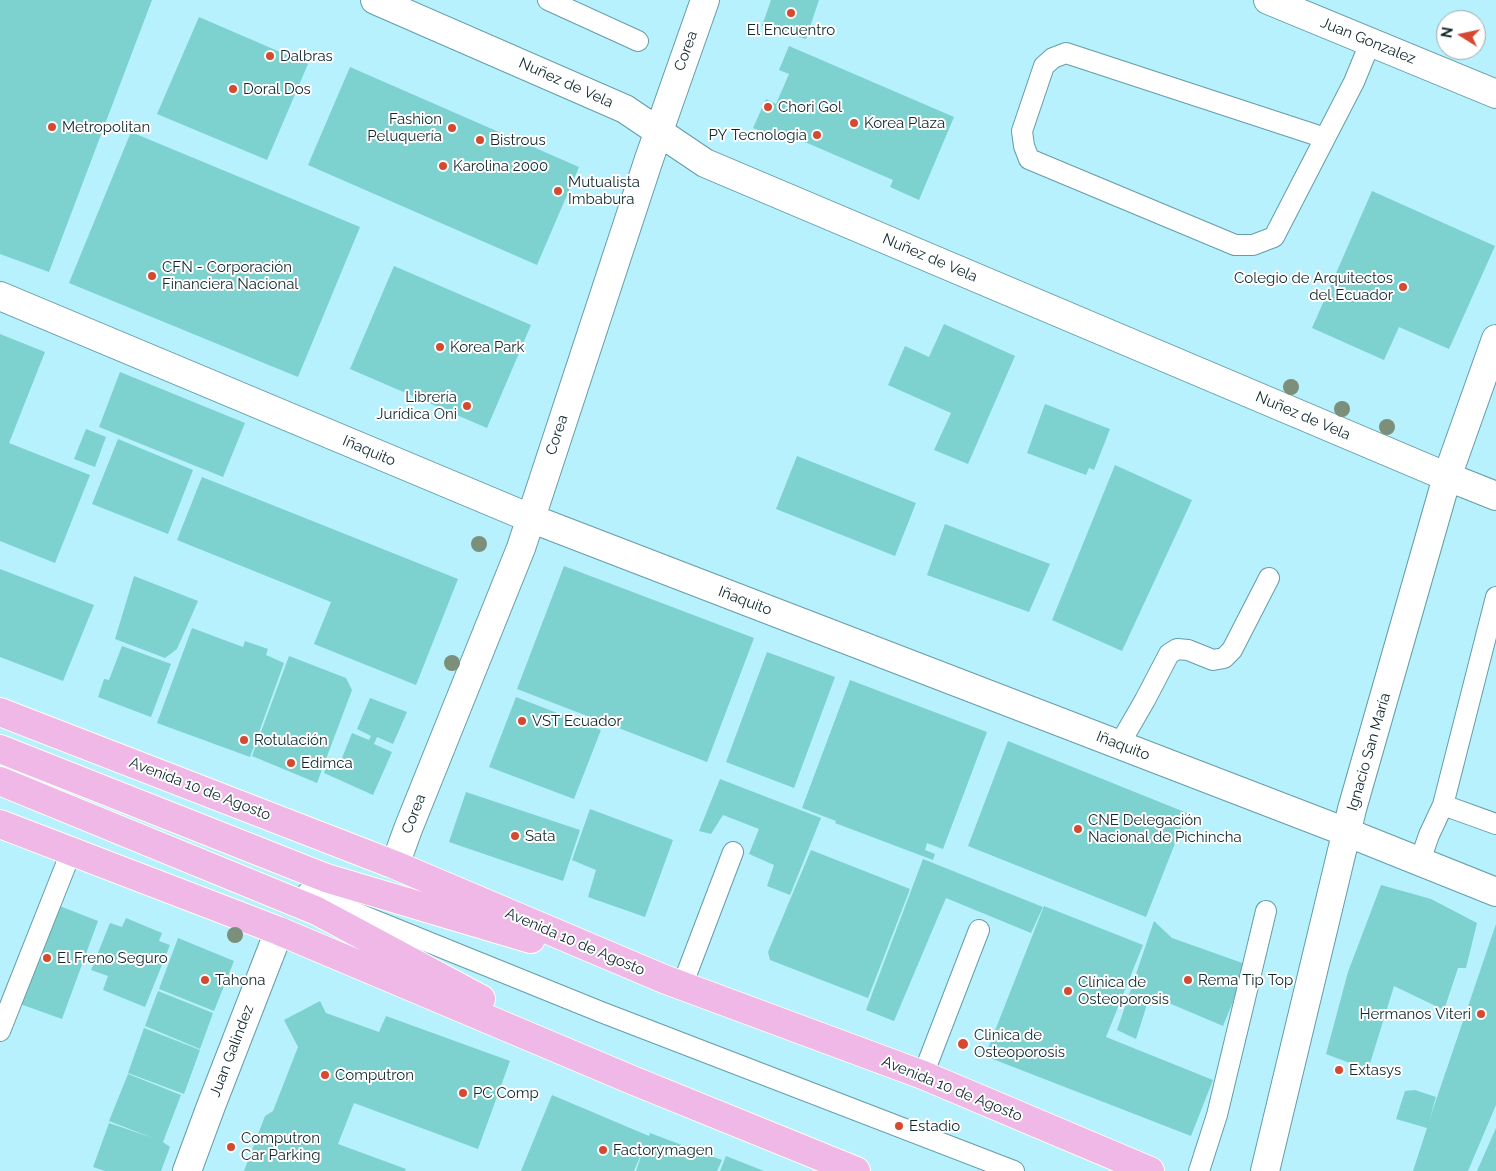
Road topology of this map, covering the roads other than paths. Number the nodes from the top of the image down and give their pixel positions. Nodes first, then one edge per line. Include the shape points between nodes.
1 (375, 0) edge
2 (705, 0) edge
3 (1268, 0) edge
4 (559, 2) edge
5 (638, 41) dead end
6 (1370, 43) junction
7 (1496, 94) edge
8 (658, 132) junction
9 (1325, 138) junction
10 (0, 296) edge
11 (1496, 339) edge
12 (1447, 476) junction
13 (1496, 496) edge
14 (530, 518) junction
15 (1269, 578) dead end
16 (1496, 597) edge
17 (0, 712) edge
18 (1119, 745) junction
19 (0, 749) edge
20 (0, 781) edge
21 (1443, 805) junction
22 (0, 824) edge
23 (1496, 824) edge
24 (1346, 832) junction
25 (200, 850) dead end
26 (71, 852) junction
27 (733, 852) dead end
28 (1420, 861) junction
29 (395, 865) junction
30 (1496, 892) edge
31 (1266, 911) dead end
32 (979, 930) dead end
33 (279, 931) junction
34 (673, 983) junction
35 (0, 1031) edge
36 (923, 1076) junction
37 (632, 1080) junction
38 (187, 1171) edge
39 (856, 1171) edge
40 (1014, 1171) edge
41 (1150, 1171) edge
42 (1199, 1171) edge
43 (1265, 1171) edge

1 - 8 street, Nuñez de Vela via 625,109
2 - 8 street, Corea
3 - 6 street, Juan Gonzalez
4 - 5 lane
6 - 7 street, Juan Gonzalez
6 - 9 lane
8 - 12 street, Nuñez de Vela via 705,163
8 - 14 street, Corea
9 - 9 lane via 1066,53 1052,58 1044,66 1022,130 1030,159 1235,245 1254,245 1274,237
10 - 14 street, Iñaquito
11 - 12 street, Ignacio San María
12 - 13 street, Nuñez de Vela
12 - 24 street, Ignacio San María
14 - 18 street, Iñaquito
14 - 29 street, Corea
15 - 18 lane via 1232,650 1224,658 1213,660 1177,649 1169,654
16 - 21 lane
17 - 29 main road, Avenida 10 de Agosto
18 - 24 street, Iñaquito
19 - 34 main road via 326,878
20 - 37 main road via 317,912
21 - 23 lane
21 - 28 lane
22 - 26 main road
24 - 28 street, Iñaquito
24 - 43 street, Ignacio San María
25 - 40 lane via 601,1012
26 - 33 main road
26 - 35 lane
27 - 34 lane
28 - 30 street, Iñaquito
29 - 34 main road, Avenida 10 de Agosto
31 - 42 lane via 1217,1115
32 - 36 lane
33 - 37 main road
33 - 38 street, Juan Galindez
34 - 36 main road, Avenida 10 de Agosto
36 - 41 main road, Avenida 10 de Agosto
37 - 39 main road

